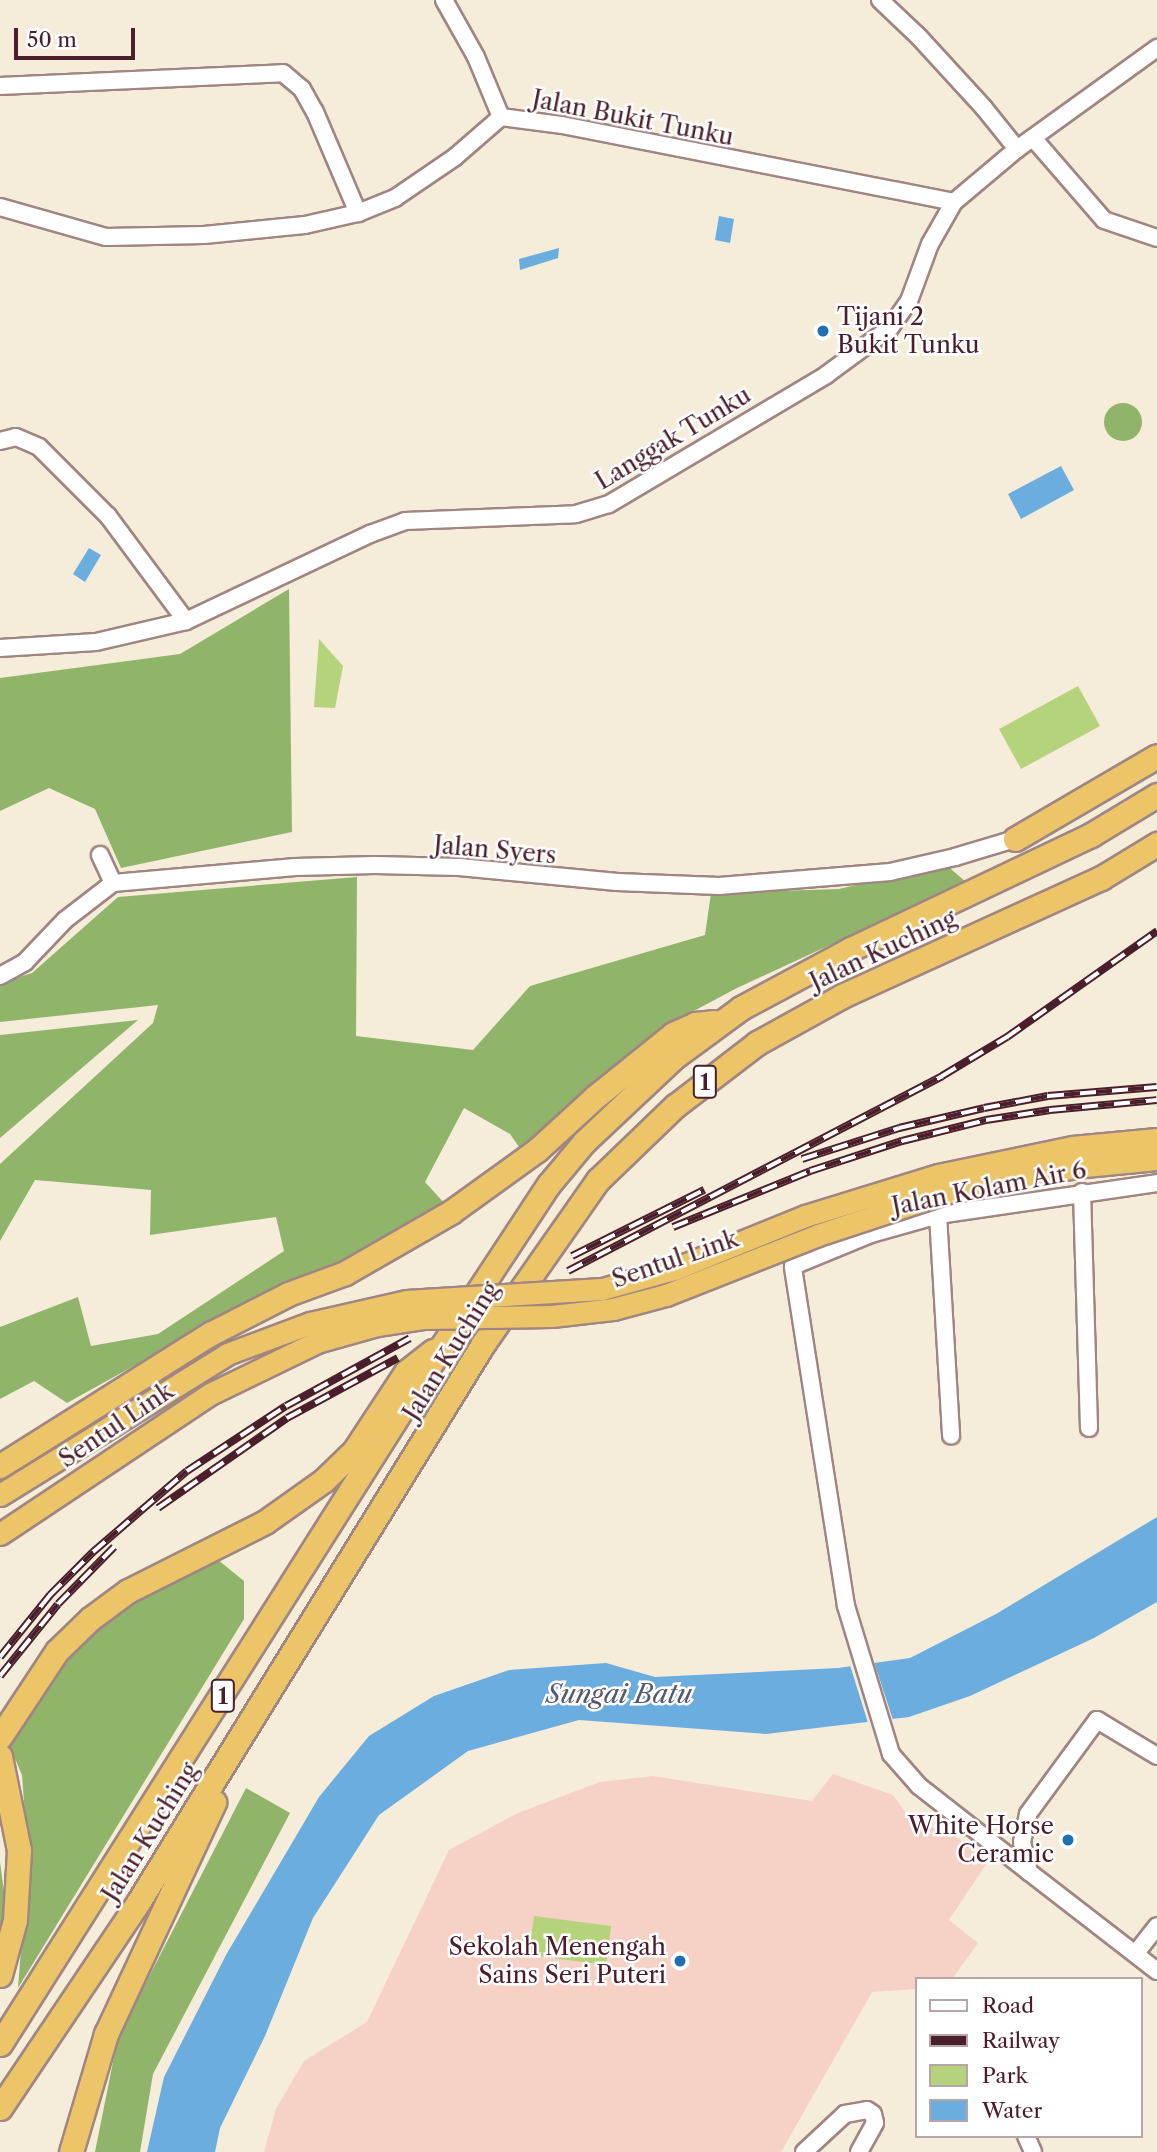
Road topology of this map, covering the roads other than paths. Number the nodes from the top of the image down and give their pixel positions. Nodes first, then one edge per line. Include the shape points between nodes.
1 (444, 0) edge
2 (880, 0) edge
3 (1157, 48) edge
4 (0, 86) edge
5 (500, 117) junction
6 (1033, 138) junction
7 (1017, 149) junction
8 (954, 202) junction
9 (0, 207) edge
10 (358, 213) junction
11 (1157, 238) edge
12 (0, 441) edge
13 (186, 621) junction
14 (0, 648) edge
15 (1157, 756) edge
16 (1157, 795) edge
17 (1015, 839) joint
18 (1157, 844) edge
19 (100, 855) dead end
20 (113, 883) junction
21 (0, 976) edge
22 (722, 1021) junction
23 (1157, 1139) edge
24 (1157, 1158) edge
25 (1157, 1183) edge
26 (1082, 1192) junction
27 (938, 1215) junction
28 (442, 1346) junction
29 (1089, 1428) dead end
30 (951, 1436) dead end
31 (0, 1466) edge
32 (0, 1495) edge
33 (0, 1534) edge
34 (0, 1737) edge
35 (230, 1753) junction
36 (0, 1756) edge
37 (1157, 1756) edge
38 (1029, 1872) junction
39 (1157, 1926) edge
40 (1136, 1953) junction
41 (1157, 1970) edge
42 (0, 1975) edge
43 (0, 2044) edge
44 (0, 2108) edge
45 (71, 2152) edge
46 (804, 2152) edge
47 (859, 2152) edge

1 - 5 street via 476,57
2 - 7 street via 984,107
3 - 6 street, Langgak Tunku
4 - 10 street via 282,73 302,89 315,112
5 - 8 street, Jalan Bukit Tunku via 562,125
5 - 10 street, Jalan Bukit Tunku via 396,198
6 - 7 street, Langgak Tunku
6 - 11 street via 1104,220
7 - 8 street, Langgak Tunku
8 - 13 street, Langgak Tunku via 930,243 909,301 890,328 826,375 622,497 576,514 405,521
9 - 10 street, Jalan Bukit Tunku via 86,234 131,238 292,226
12 - 13 street via 16,437 39,447 121,531
13 - 14 street, Langgak Tunku via 96,642
15 - 17 highway
16 - 22 highway, Jalan Kuching / 1 via 1091,835 852,949
17 - 20 street, Jalan Syers via 890,872 719,886 375,864
18 - 35 highway, Jalan Kuching / 1 via 1101,878 801,1018 757,1043 647,1131 586,1195 490,1334
19 - 20 street
20 - 21 street via 65,920 26,962
22 - 28 highway, Jalan Kuching / 1 via 623,1102 583,1142 549,1184
22 - 31 highway via 695,1024 673,1034 537,1150 451,1212 345,1273 288,1294 210,1334
23 - 32 main road, Sentul Link, bridge via 1072,1147 938,1175 804,1216 674,1269 602,1289 407,1301 310,1322 227,1354
24 - 33 main road, Sentul Link, bridge via 1075,1167 945,1193 818,1235 666,1295 613,1309 552,1316 424,1318 317,1342 210,1394
25 - 26 street, Jalan Kolam Air 6
26 - 27 street, Jalan Kolam Air 6
26 - 29 street
27 - 30 street
27 - 38 street, Jalan Kolam Air 6 via 871,1234 793,1266 852,1630 891,1754 919,1786
28 - 34 highway via 406,1372 354,1451 324,1480 265,1522 128,1591 90,1619 57,1651
28 - 43 highway, Jalan Kuching / 1
35 - 44 highway, Jalan Kuching / 1 via 139,1901
35 - 45 highway via 213,1806 106,2034
36 - 42 highway via 19,1850 15,1920
37 - 38 street via 1097,1720 1028,1814 1022,1842
38 - 40 street
39 - 40 street
40 - 41 street
46 - 47 street via 845,2113 867,2110 875,2123

